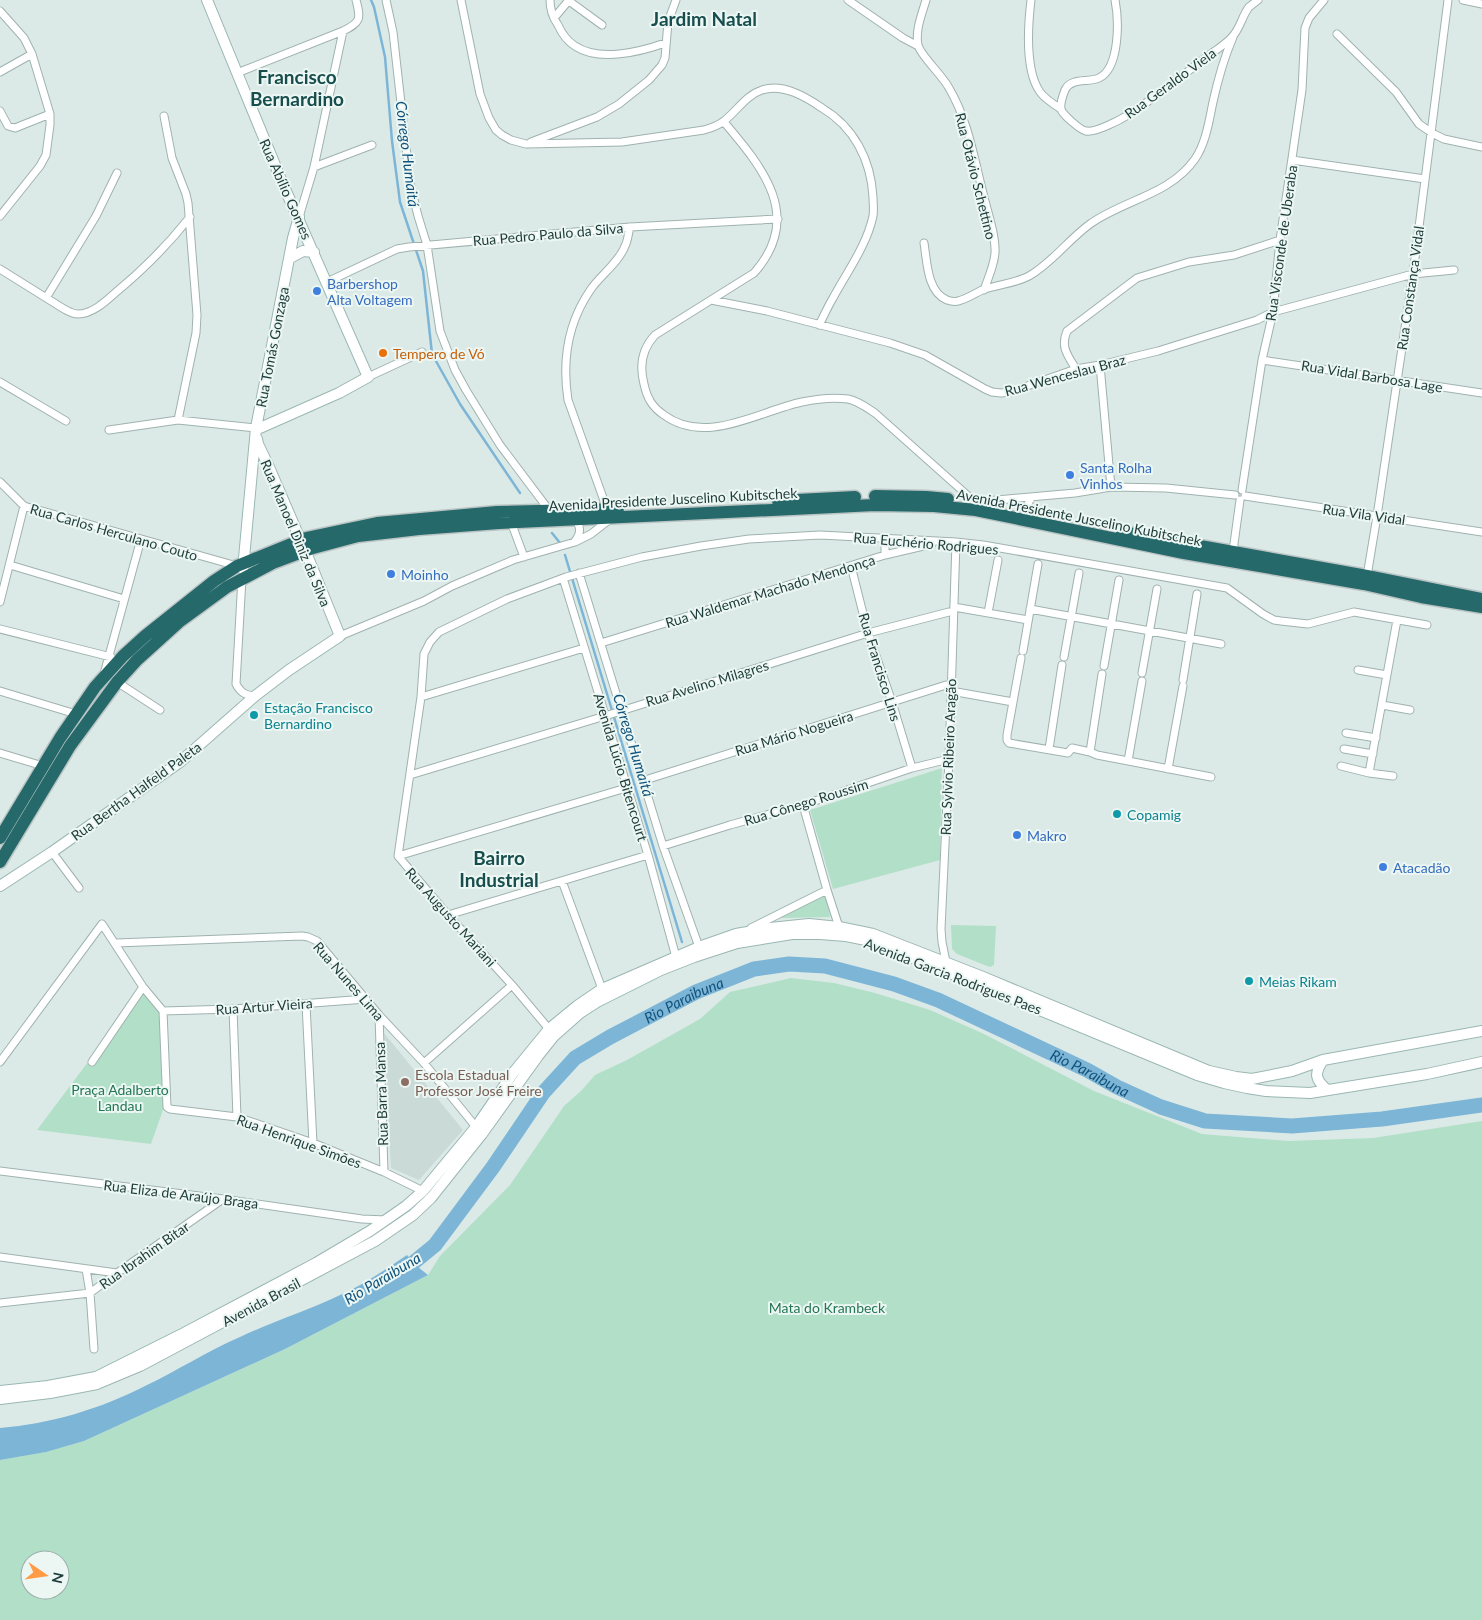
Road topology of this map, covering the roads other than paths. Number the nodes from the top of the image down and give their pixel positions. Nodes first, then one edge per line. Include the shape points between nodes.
1 (207, 0) edge
2 (356, 0) edge
3 (386, 0) edge
4 (461, 0) edge
5 (550, 0) edge
6 (569, 0) edge
7 (676, 0) edge
8 (848, 0) edge
9 (926, 0) edge
10 (1031, 0) edge
11 (1115, 0) edge
12 (1258, 0) edge
13 (1324, 0) edge
14 (1448, 0) edge
15 (1463, 0) edge
16 (1482, 4) edge
17 (0, 11) edge
18 (554, 18) junction
19 (602, 25) dead end
20 (343, 31) junction
21 (1337, 34) dead end
22 (1233, 36) junction
23 (665, 43) junction
24 (918, 46) junction
25 (32, 54) junction
26 (0, 72) edge
27 (237, 73) junction
28 (1061, 108) junction
29 (0, 111) edge
30 (50, 114) junction
31 (164, 116) dead end
32 (724, 122) junction
33 (1432, 133) junction
34 (526, 144) junction
35 (372, 145) dead end
36 (1482, 147) edge
37 (1292, 160) junction
38 (314, 167) junction
39 (117, 173) dead end
40 (1425, 179) junction
41 (0, 216) edge
42 (190, 217) junction
43 (299, 217) junction
44 (778, 219) junction
45 (630, 228) junction
46 (1280, 240) junction
47 (924, 243) dead end
48 (427, 245) junction
49 (314, 252) junction
50 (290, 258) junction
51 (0, 269) edge
52 (1454, 270) dead end
53 (1413, 274) junction
54 (327, 282) junction
55 (984, 290) junction
56 (46, 298) junction
57 (711, 300) junction
58 (1273, 312) junction
59 (820, 325) junction
60 (422, 352) dead end
61 (1262, 360) junction
62 (1100, 365) junction
63 (1076, 369) junction
64 (368, 377) junction
65 (1397, 381) junction
66 (0, 382) edge
67 (1482, 393) edge
68 (178, 420) junction
69 (66, 421) dead end
70 (256, 428) junction
71 (109, 430) dead end
72 (273, 476) junction
73 (0, 482) edge
74 (251, 484) junction
75 (1111, 487) junction
76 (1241, 495) junction
77 (1031, 498) junction
78 (975, 502) junction
79 (24, 506) junction
80 (549, 510) junction
81 (609, 513) junction
82 (574, 514) junction
83 (1028, 514) junction
84 (1378, 516) junction
85 (511, 522) junction
86 (1482, 532) edge
87 (885, 538) junction
88 (141, 539) junction
89 (575, 542) junction
90 (940, 542) junction
91 (956, 542) junction
92 (302, 545) junction
93 (1232, 552) junction
94 (885, 555) junction
95 (524, 557) junction
96 (998, 560) dead end
97 (1038, 564) dead end
98 (10, 565) junction
99 (851, 566) junction
100 (241, 569) junction
101 (578, 573) junction
102 (1079, 573) dead end
103 (1366, 576) junction
104 (564, 577) junction
105 (1119, 580) dead end
106 (1157, 589) dead end
107 (1197, 594) dead end
108 (124, 599) junction
109 (1482, 599) edge
110 (0, 602) edge
111 (1482, 607) edge
112 (1030, 609) junction
113 (951, 610) junction
114 (988, 613) junction
115 (1070, 617) junction
116 (1028, 620) junction
117 (1397, 620) junction
118 (1111, 624) junction
119 (1427, 625) dead end
120 (0, 628) edge
121 (1149, 631) junction
122 (868, 633) junction
123 (340, 636) junction
124 (1189, 639) junction
125 (430, 642) joint
126 (601, 643) junction
127 (1221, 644) dead end
128 (584, 648) junction
129 (123, 656) junction
130 (108, 657) junction
131 (1358, 670) dead end
132 (1387, 675) junction
133 (103, 679) junction
134 (117, 682) junction
135 (948, 688) junction
136 (0, 691) edge
137 (255, 696) junction
138 (421, 696) junction
139 (892, 702) junction
140 (1013, 702) junction
141 (1382, 705) junction
142 (160, 710) dead end
143 (1410, 710) dead end
144 (620, 711) junction
145 (76, 714) junction
146 (606, 715) junction
147 (1346, 733) dead end
148 (1376, 738) junction
149 (1049, 749) junction
150 (1344, 749) dead end
151 (1090, 752) junction
152 (0, 753) edge
153 (1373, 754) junction
154 (949, 759) junction
155 (1128, 761) junction
156 (43, 766) junction
157 (1341, 766) dead end
158 (912, 768) junction
159 (1168, 769) junction
160 (1370, 773) junction
161 (410, 775) junction
162 (1393, 776) dead end
163 (1211, 777) dead end
164 (642, 781) junction
165 (626, 788) junction
166 (803, 805) junction
167 (0, 838) edge
168 (663, 846) junction
169 (52, 852) junction
170 (648, 855) junction
171 (398, 856) junction
172 (0, 862) edge
173 (562, 880) junction
174 (0, 886) edge
175 (79, 888) dead end
176 (827, 890) junction
177 (448, 915) junction
178 (839, 927) junction
179 (742, 933) junction
180 (810, 934) junction
181 (116, 943) junction
182 (698, 947) junction
183 (676, 957) junction
184 (945, 967) junction
185 (661, 970) junction
186 (143, 986) junction
187 (512, 986) junction
188 (602, 989) junction
189 (366, 999) junction
190 (306, 1004) junction
191 (233, 1009) junction
192 (163, 1011) junction
193 (379, 1015) junction
194 (548, 1029) junction
195 (1482, 1031) edge
196 (1323, 1060) junction
197 (0, 1062) edge
198 (92, 1062) dead end
199 (424, 1062) junction
200 (1482, 1062) edge
201 (520, 1079) junction
202 (1327, 1090) junction
203 (237, 1117) junction
204 (479, 1130) junction
205 (313, 1143) junction
206 (0, 1171) edge
207 (384, 1172) junction
208 (423, 1191) junction
209 (223, 1199) junction
210 (362, 1219) junction
211 (386, 1220) junction
212 (370, 1231) junction
213 (0, 1257) edge
214 (86, 1269) junction
215 (117, 1273) junction
216 (90, 1293) junction
217 (0, 1303) edge
218 (94, 1349) dead end
219 (0, 1391) edge
220 (0, 1398) edge

1 - 27 main road, Rua Abílio Gomes
2 - 20 street via 359,20
3 - 48 street via 393,32 410,183
4 - 34 street via 480,94 489,118 502,135
5 - 18 street
6 - 18 street
6 - 19 street
7 - 23 street
8 - 24 street
9 - 24 street
10 - 28 street, Rua Geraldo Viela via 1030,56 1034,80 1040,92
11 - 28 street via 1117,36 1109,70 1097,79 1077,81 1067,86
12 - 22 street, Rua Geraldo Viela via 1249,8
13 - 37 street, Rua Visconde de Uberaba via 1305,28 1302,90
14 - 33 street, Rua Constança Vidal
15 - 16 street
17 - 25 street via 24,38
18 - 23 street via 573,45 595,54 624,54
20 - 27 street
20 - 38 street, Rua Tomás Gonzaga
21 - 33 street via 1396,92 1419,124
22 - 28 street, Rua Geraldo Viela via 1154,98 1124,118 1093,131 1082,130
22 - 55 street via 1225,55 1205,136 1195,159 1186,169 1163,188 1090,224 1030,275
23 - 34 street via 662,65 619,104 597,118
24 - 55 street, Rua Otávio Schettino via 950,89 969,137 995,251
25 - 26 street
25 - 30 street
27 - 43 main road, Rua Abílio Gomes
29 - 30 street via 5,123 15,128
30 - 41 street via 46,155
31 - 42 street via 172,158 186,194
32 - 34 street via 704,130 648,139
32 - 44 street via 759,165 774,200
32 - 59 street via 744,101 762,90 785,90 804,96 827,111 843,124 862,150 872,184 873,215 860,250
33 - 36 street via 1444,139
33 - 40 street, Rua Constança Vidal
35 - 38 street
37 - 40 street
37 - 46 street, Rua Visconde de Uberaba
38 - 43 street, Rua Tomás Gonzaga
39 - 56 street via 96,216
40 - 53 street, Rua Constança Vidal
42 - 56 street via 151,262 95,308 72,312
42 - 68 street via 196,333
43 - 49 main road, Rua Abílio Gomes
43 - 50 main road, Rua Tomás Gonzaga
44 - 45 street, Rua Pedro Paulo da Silva
44 - 57 street via 765,261 754,273
45 - 48 street, Rua Pedro Paulo da Silva
45 - 81 street via 625,247 591,289 577,313 568,342 568,400
46 - 58 street, Rua Visconde de Uberaba
46 - 63 street via 1234,255 1189,262 1137,278 1067,331 1065,351
47 - 55 street via 928,272 933,287 940,295 957,302
48 - 54 street, Rua Pedro Paulo da Silva via 397,249
48 - 80 street via 440,331 455,370 500,445
49 - 50 main road via 302,251
49 - 54 main road, Rua Abílio Gomes
50 - 70 main road, Rua Tomás Gonzaga
51 - 56 street
52 - 53 street, Rua Wenceslau Braz
53 - 58 street, Rua Wenceslau Braz
53 - 65 street, Rua Constança Vidal
54 - 64 main road, Rua Abílio Gomes
57 - 59 street, Rua Wenceslau Braz
57 - 78 street via 655,335 645,348 643,381 647,396 659,412 676,423 705,427 728,424 803,402 847,399 858,402 875,413
58 - 61 street, Rua Visconde de Uberaba
58 - 62 street, Rua Wenceslau Braz via 1158,351
59 - 63 street, Rua Wenceslau Braz via 873,338 925,356 992,392 1010,392
60 - 64 street
61 - 65 street, Rua Vidal Barbosa Lage
61 - 76 street, Rua Visconde de Uberaba
62 - 63 street, Rua Wenceslau Braz
62 - 75 street
64 - 70 main road via 340,393
65 - 67 street, Rua Vidal Barbosa Lage
65 - 84 street, Rua Constança Vidal
66 - 69 street
68 - 70 street
68 - 71 street
70 - 72 main road, Rua Manoel Diniz da Silva via 258,444
70 - 74 main road, Rua Tomás Gonzaga
72 - 74 main road via 259,474
72 - 92 main road, Rua Manoel Diniz da Silva
73 - 79 street, Rua Carlos Herculano Couto
74 - 100 main road, Rua Tomás Gonzaga
75 - 76 street, Rua Vila Vidal
75 - 77 street, Rua Vila Vidal
76 - 84 street, Rua Vila Vidal
76 - 93 street, Rua Visconde de Uberaba
77 - 78 street, Rua Vila Vidal
77 - 83 street
78 - 81 highway, Avenida Presidente Juscelino Kubitschek via 875,496
78 - 83 highway, Avenida Presidente Juscelino Kubitschek
79 - 88 street, Rua Carlos Herculano Couto
79 - 98 street
80 - 82 highway, Avenida Presidente Juscelino Kubitschek
80 - 92 highway, Avenida Presidente Juscelino Kubitschek via 377,523 332,531
81 - 82 highway, Avenida Presidente Juscelino Kubitschek
81 - 89 street, Rua Bertha Halfeld Paleta via 591,534
81 - 111 highway, Avenida Presidente Juscelino Kubitschek via 875,504 976,510 1184,553
82 - 85 highway, Avenida Presidente Juscelino Kubitschek
82 - 89 street via 580,529
83 - 93 highway, Avenida Presidente Juscelino Kubitschek
84 - 86 street, Rua Vila Vidal
84 - 103 street, Rua Constança Vidal
85 - 92 highway, Avenida Presidente Juscelino Kubitschek via 419,529
85 - 95 street
87 - 90 street, Rua Euchério Rodrigues
87 - 94 street
87 - 101 street, Rua Euchério Rodrigues via 820,535 749,539 658,554
88 - 100 street, Rua Carlos Herculano Couto
88 - 108 street
89 - 95 street, Rua Bertha Halfeld Paleta
90 - 91 street, Rua Euchério Rodrigues
90 - 94 street, Rua Waldemar Machado Mendonça
91 - 113 street, Rua Sylvio Ribeiro Aragão
91 - 117 street, Rua Euchério Rodrigues via 1227,588 1274,620 1308,624 1354,612
92 - 100 highway, Avenida Presidente Juscelino Kubitschek
92 - 123 main road, Rua Manoel Diniz da Silva
93 - 103 highway, Avenida Presidente Juscelino Kubitschek
94 - 99 street, Rua Waldemar Machado Mendonça
95 - 123 street, Rua Bertha Halfeld Paleta
96 - 114 street
97 - 112 street
98 - 108 street
98 - 110 street
99 - 122 street, Rua Francisco Lins
99 - 126 street, Rua Waldemar Machado Mendonça
100 - 129 highway, Avenida Presidente Juscelino Kubitschek via 214,581
100 - 134 highway, Avenida Presidente Juscelino Kubitschek via 227,587 179,622
100 - 137 street, Rua Tomás Gonzaga via 236,684 244,695
101 - 104 street, Rua Euchério Rodrigues
101 - 126 street, Avenida Lúcio Bitencourt
102 - 115 street
103 - 109 highway, Avenida Presidente Juscelino Kubitschek
104 - 125 street, Rua Euchério Rodrigues via 507,599 439,632
104 - 128 street, Avenida Lúcio Bitencourt
105 - 118 street
106 - 121 street
107 - 124 street
108 - 130 street
112 - 115 street
112 - 116 street
113 - 114 street
113 - 122 street, Rua Avelino Milagres
113 - 135 street, Rua Sylvio Ribeiro Aragão
114 - 116 street
115 - 118 street
115 - 149 street
116 - 140 street
117 - 119 street, Rua Euchério Rodrigues
117 - 132 street
118 - 121 street
118 - 151 street
120 - 130 street
121 - 124 street
121 - 155 street
122 - 139 street, Rua Francisco Lins
122 - 144 street, Rua Avelino Milagres
123 - 137 main road, Rua Bertha Halfeld Paleta
124 - 127 street
124 - 159 street
125 - 138 street, Rua Augusto Mariani via 424,654
126 - 144 street, Avenida Lúcio Bitencourt
128 - 138 street
128 - 146 street, Avenida Lúcio Bitencourt
129 - 130 street
129 - 133 highway, Avenida Presidente Juscelino Kubitschek
130 - 133 street
131 - 132 street
132 - 141 street
133 - 145 highway, Avenida Presidente Juscelino Kubitschek
134 - 142 street
134 - 172 highway, Avenida Presidente Juscelino Kubitschek via 70,746
135 - 139 street, Rua Mário Nogueira
135 - 140 street
135 - 154 street, Rua Sylvio Ribeiro Aragão
136 - 145 street
137 - 169 main road, Rua Bertha Halfeld Paleta via 180,762
138 - 161 street, Rua Augusto Mariani
139 - 158 street, Rua Francisco Lins
139 - 164 street, Rua Mário Nogueira
140 - 149 street via 1009,743
141 - 143 street
141 - 148 street
144 - 146 street, Rua Avelino Milagres
144 - 164 street, Avenida Lúcio Bitencourt
145 - 156 highway, Avenida Presidente Juscelino Kubitschek
146 - 161 street, Rua Avelino Milagres
146 - 165 street, Avenida Lúcio Bitencourt
147 - 148 street
148 - 153 street
149 - 151 street via 1068,753 1072,748
150 - 153 street
151 - 155 street
152 - 156 street
153 - 160 street
154 - 158 street, Rua Cônego Roussim
154 - 184 street, Rua Sylvio Ribeiro Aragão via 941,930
155 - 159 street
156 - 167 highway, Avenida Presidente Juscelino Kubitschek
157 - 160 street
158 - 166 street, Rua Cônego Roussim
159 - 163 street
160 - 162 street
161 - 171 street, Rua Augusto Mariani
164 - 168 street, Avenida Lúcio Bitencourt
165 - 170 street, Avenida Lúcio Bitencourt
165 - 171 street
166 - 168 street, Rua Cônego Roussim
166 - 176 street
168 - 182 street, Avenida Lúcio Bitencourt
169 - 174 main road, Rua Bertha Halfeld Paleta
169 - 175 street
170 - 173 street
170 - 183 street, Avenida Lúcio Bitencourt
171 - 177 street, Rua Augusto Mariani
173 - 177 street
173 - 188 street
176 - 178 street
176 - 179 street, Avenida Garcia Rodrigues Paes
177 - 187 street, Rua Augusto Mariani
178 - 179 main road, Avenida Garcia Rodrigues Paes via 792,925
178 - 180 main road via 836,930 815,930
178 - 184 main road, Avenida Garcia Rodrigues Paes via 880,937
179 - 182 main road, Avenida Garcia Rodrigues Paes
180 - 184 main road, Avenida Garcia Rodrigues Paes via 866,940
180 - 185 main road, Avenida Garcia Rodrigues Paes via 737,943
181 - 186 street
181 - 189 street, Rua Nunes Lima via 308,937 317,941
181 - 197 street via 102,924
182 - 183 main road, Avenida Garcia Rodrigues Paes
182 - 185 main road via 694,954
183 - 188 main road, Avenida Garcia Rodrigues Paes
184 - 196 main road, Avenida Garcia Rodrigues Paes via 1209,1071 1252,1079 1292,1071
184 - 202 main road, Avenida Garcia Rodrigues Paes via 1224,1084 1266,1091
185 - 201 main road, Avenida Garcia Rodrigues Paes via 580,1013 554,1036
186 - 192 street
186 - 198 street
187 - 194 street, Rua Augusto Mariani
187 - 199 street
188 - 194 main road, Avenida Garcia Rodrigues Paes
189 - 190 street, Rua Artur Vieira
189 - 193 street, Rua Nunes Lima
190 - 191 street, Rua Artur Vieira
190 - 205 street
191 - 192 street, Rua Artur Vieira
191 - 203 street
192 - 203 street, Rua Henrique Simões via 166,1104 170,1109
193 - 199 street, Rua Nunes Lima
193 - 207 street, Rua Barra Mansa
194 - 201 main road via 549,1034 531,1056
194 - 204 main road, Avenida Garcia Rodrigues Paes via 513,1073
195 - 196 main road, Avenida Garcia Rodrigues Paes
196 - 202 main road via 1316,1076
199 - 204 street, Rua Nunes Lima
200 - 202 main road, Avenida Garcia Rodrigues Paes
201 - 204 main road, Avenida Garcia Rodrigues Paes
203 - 205 street, Rua Henrique Simões
204 - 208 main road, Avenida Brasil
204 - 220 main road, Avenida Brasil via 423,1207 393,1230 351,1254 140,1366 97,1384
205 - 207 street, Rua Henrique Simões
206 - 209 street, Rua Eliza de Araújo Braga
207 - 208 street, Rua Henrique Simões
208 - 211 main road, Avenida Brasil
209 - 210 street, Rua Eliza de Araújo Braga
209 - 215 street, Rua Ibrahim Bitar
210 - 211 street, Rua Eliza de Araújo Braga
210 - 212 street
211 - 212 main road, Avenida Brasil
212 - 219 main road, Avenida Brasil via 184,1333 96,1377
213 - 214 street
214 - 215 street
214 - 216 street
215 - 216 street, Rua Ibrahim Bitar
216 - 217 street, Rua Ibrahim Bitar
216 - 218 street

